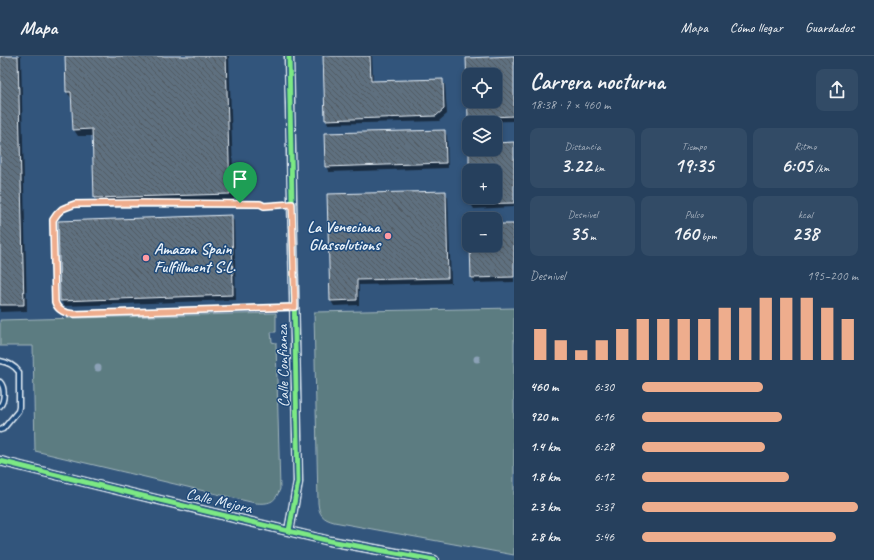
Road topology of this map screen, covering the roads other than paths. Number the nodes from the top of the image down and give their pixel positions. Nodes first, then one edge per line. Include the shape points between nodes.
1 (289, 56) edge
2 (292, 204) junction
3 (295, 307) junction
4 (0, 361) edge
5 (0, 382) edge
6 (0, 406) edge
7 (0, 430) edge
8 (0, 461) edge
9 (289, 531) junction
10 (434, 560) edge

1 - 2 street, Calle Confianza
2 - 3 street, Calle Confianza
2 - 3 lane via 75,204 62,209 53,220 55,302 61,311 74,314
3 - 9 street, Calle Confianza via 298,482
4 - 7 lane via 19,372 19,407
5 - 6 lane via 3,386 3,400
8 - 9 street, Calle Mejora
9 - 10 street, Calle Mejora

